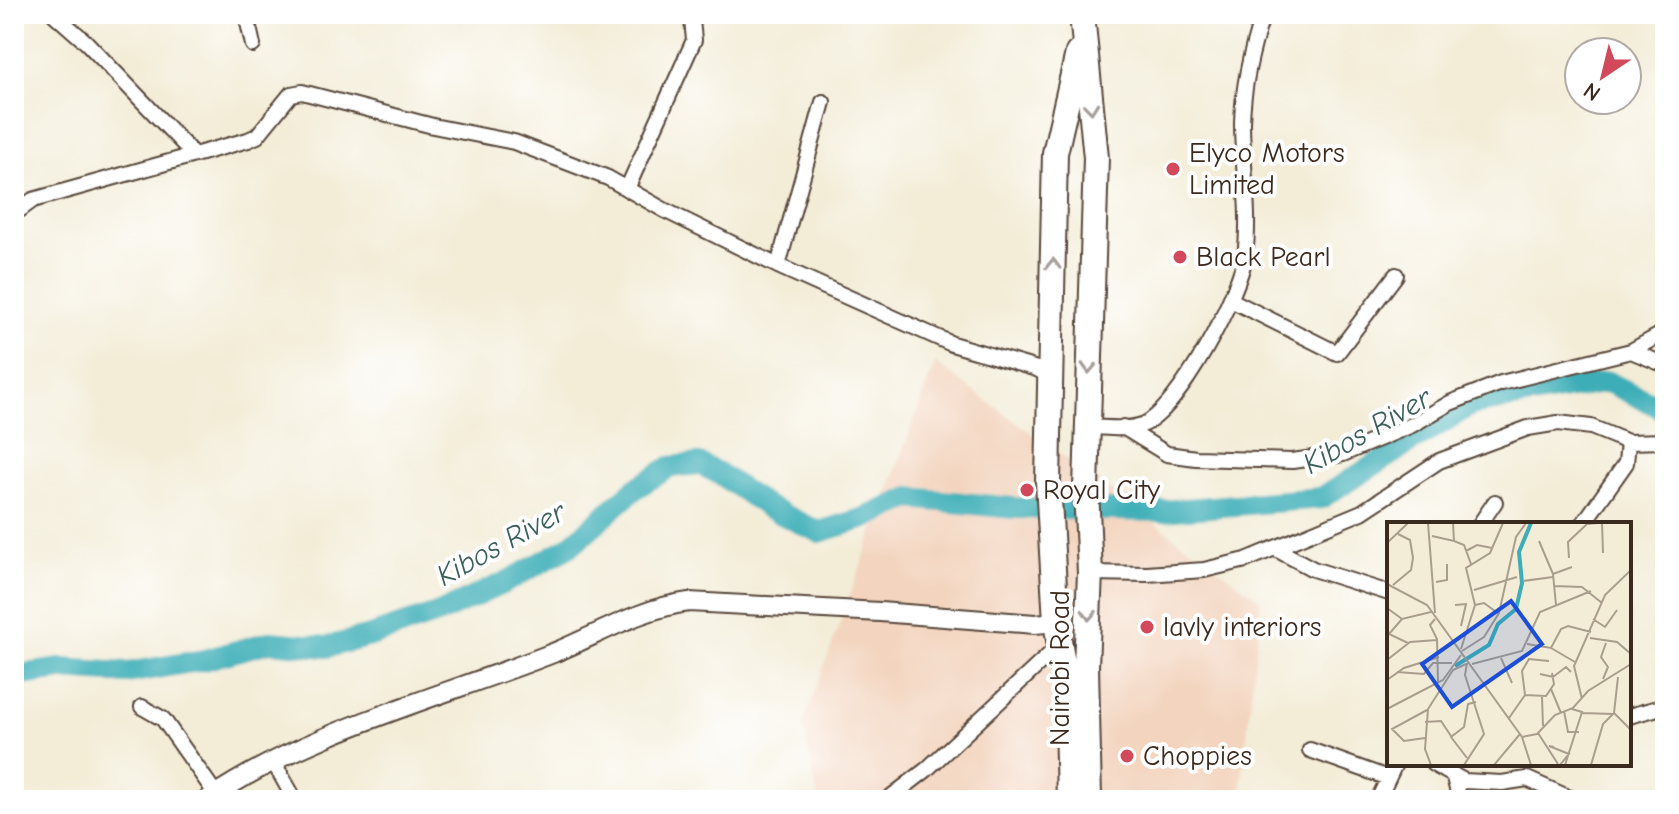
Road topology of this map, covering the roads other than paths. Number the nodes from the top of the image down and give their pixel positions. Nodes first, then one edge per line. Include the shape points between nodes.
1 (54, 14) edge
2 (246, 14) edge
3 (685, 14) edge
4 (1263, 14) edge
5 (1082, 22) edge
6 (253, 45) dead end
7 (823, 102) dead end
8 (194, 155) junction
9 (1055, 171) junction
10 (1096, 174) junction
11 (627, 189) junction
12 (14, 214) edge
13 (778, 266) junction
14 (1396, 275) dead end
15 (1231, 300) junction
16 (1665, 332) edge
17 (1631, 351) junction
18 (1665, 365) edge
19 (1050, 376) junction
20 (1088, 427) junction
21 (1123, 427) junction
22 (1665, 441) edge
23 (1628, 442) junction
24 (1495, 502) dead end
25 (1481, 522) edge
26 (1584, 522) edge
27 (1276, 549) junction
28 (1090, 573) junction
29 (1387, 592) edge
30 (1056, 622) junction
31 (1050, 654) dead end
32 (1665, 706) edge
33 (142, 707) dead end
34 (1631, 716) edge
35 (1310, 750) dead end
36 (273, 761) junction
37 (1436, 766) edge
38 (1392, 771) edge
39 (1454, 778) junction
40 (214, 798) edge
41 (295, 800) edge
42 (887, 800) edge
43 (1069, 800) edge
44 (1089, 800) edge
45 (1378, 800) edge
46 (1460, 800) edge
47 (1574, 800) edge

1 - 8 street
2 - 6 street
3 - 11 street via 692,20 694,40
4 - 15 street via 1242,119 1245,255
5 - 9 highway, Nairobi Road
5 -> 10 highway, Nairobi Road
7 - 13 street
8 - 11 street via 257,136 291,94 302,92 514,142
8 - 12 street via 33,200
9 - 10 highway
19 -> 9 highway, Nairobi Road
10 -> 20 highway, Nairobi Road
11 - 13 street
13 - 19 street via 952,344
14 - 15 street via 1337,353
15 - 21 street via 1213,339 1158,415 1142,425
16 - 17 street
17 - 18 street
17 - 21 street via 1501,383 1343,454 1292,461 1196,458 1167,454
19 - 30 highway, Nairobi Road via 1048,482
20 - 21 street
20 - 28 highway, Nairobi Road
22 - 23 street
23 - 26 street via 1626,463
23 - 27 street via 1591,427 1558,423 1514,432 1439,461 1362,512
24 - 25 street
27 - 28 street via 1204,570
27 - 29 street via 1313,569
28 -> 44 highway, Nairobi Road
30 - 36 main road via 667,605
30 - 43 highway, Nairobi Road via 1066,682
31 - 42 street
32 - 34 street
33 - 40 street via 163,719
35 - 38 street
36 - 40 main road
36 - 41 street
37 - 39 street
38 - 45 street
39 - 46 street
39 - 47 street via 1477,783 1527,779

